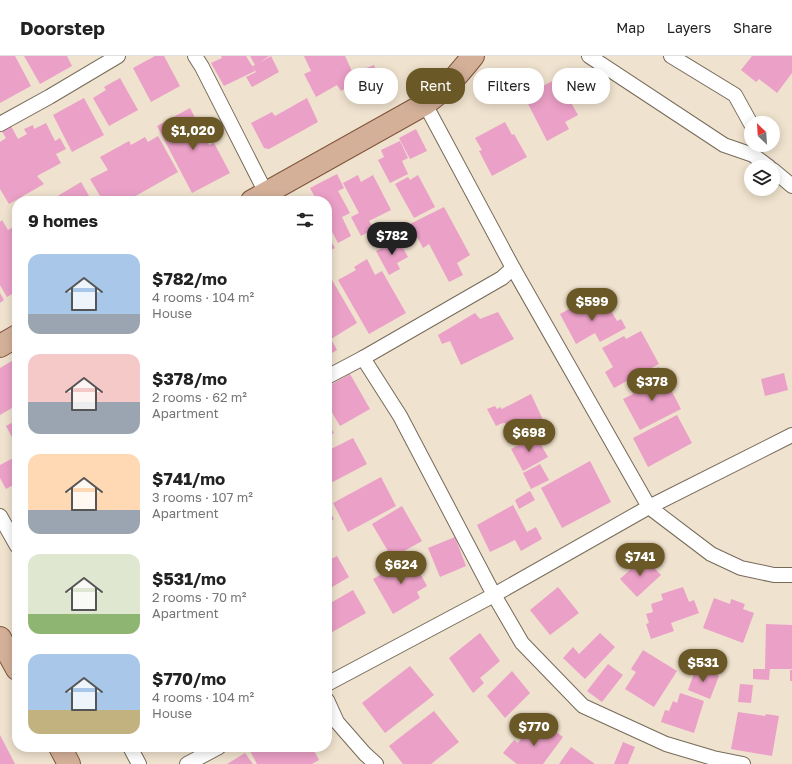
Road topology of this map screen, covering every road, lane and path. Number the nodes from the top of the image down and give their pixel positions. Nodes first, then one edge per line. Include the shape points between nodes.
1 (118, 56) edge
2 (195, 56) edge
3 (473, 56) edge
4 (589, 56) edge
5 (671, 56) edge
6 (464, 68) edge
7 (424, 104) joint
8 (747, 116) edge
9 (0, 124) edge
10 (744, 148) edge
11 (756, 152) edge
12 (763, 160) edge
13 (780, 176) edge
14 (792, 186) edge
15 (259, 196) edge
16 (261, 196) edge
17 (513, 268) junction
18 (12, 339) edge
19 (0, 346) edge
20 (363, 358) junction
21 (332, 374) edge
22 (792, 435) edge
23 (649, 507) junction
24 (0, 516) edge
25 (12, 537) edge
26 (792, 574) edge
27 (494, 595) junction
28 (0, 638) edge
29 (12, 660) edge
30 (332, 681) edge
31 (332, 711) edge
32 (63, 752) edge
33 (133, 752) edge
34 (210, 752) edge
35 (69, 764) edge
36 (140, 764) edge
37 (187, 764) edge
38 (376, 764) edge
39 (743, 764) edge

1 - 9 street
2 - 15 street
3 - 6 main road
4 - 10 street via 724,145
5 - 8 street via 735,95
7 - 16 main road
7 - 17 street
11 - 12 street
13 - 14 street
17 - 20 street via 502,278
17 - 23 street
18 - 19 main road
20 - 21 street
20 - 27 street via 400,416
22 - 23 street
23 - 26 street via 711,554 741,568 774,575
23 - 27 street
24 - 25 street
27 - 30 street
27 - 39 street via 522,643 583,706 666,744
28 - 29 main road
31 - 38 street via 337,722
32 - 35 main road
33 - 36 street
34 - 37 street

